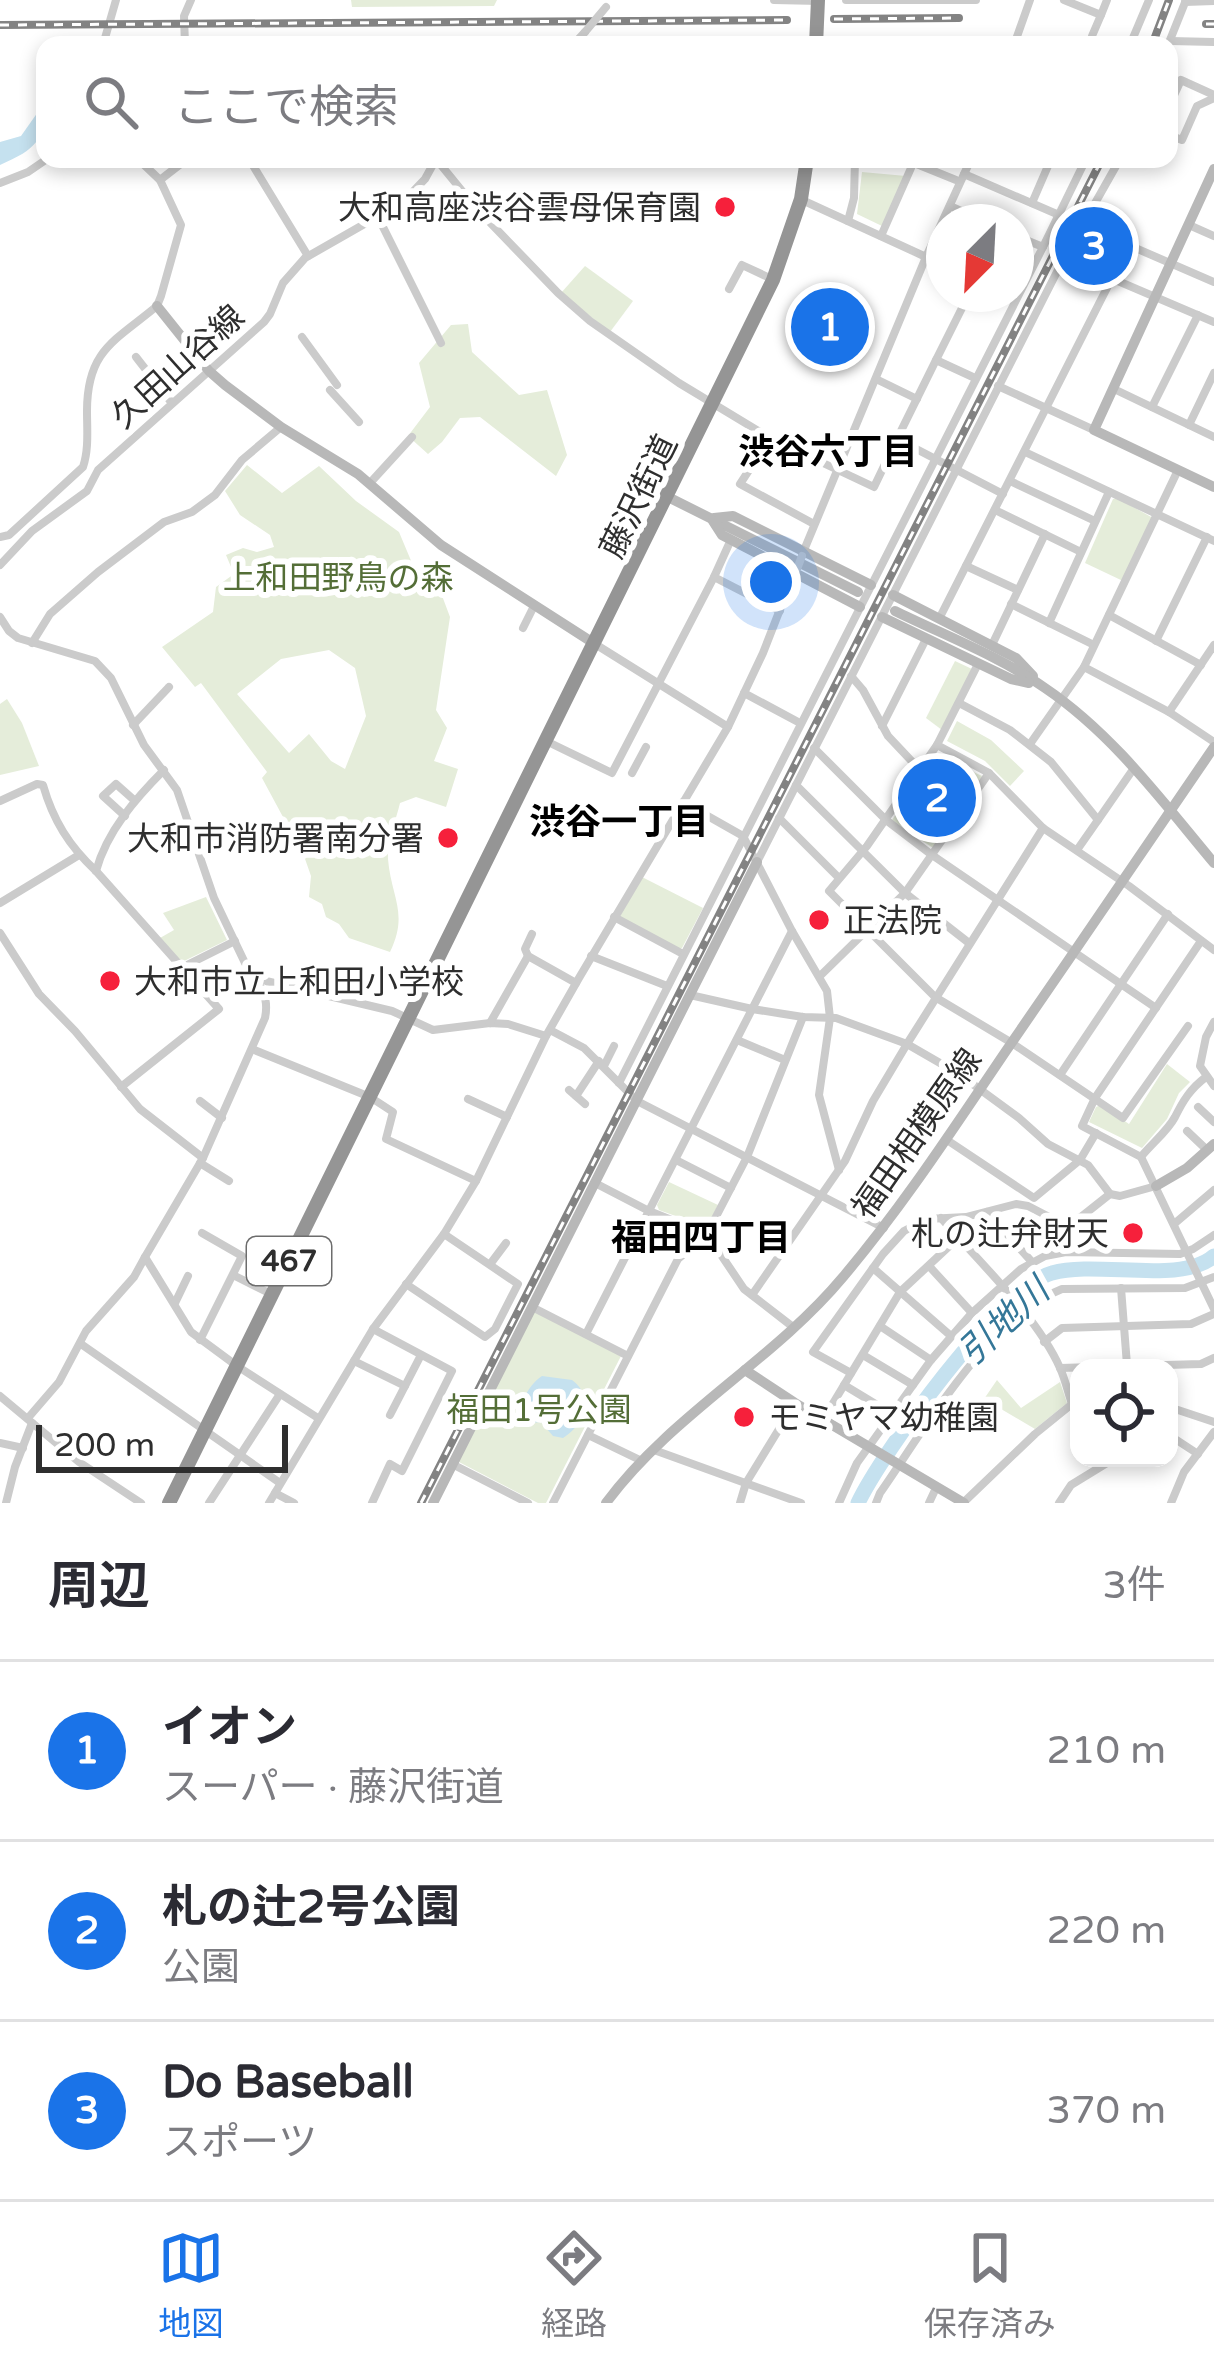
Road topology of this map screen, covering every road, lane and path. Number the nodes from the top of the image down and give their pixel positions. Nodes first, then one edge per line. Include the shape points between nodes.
1 (116, 0) edge
2 (191, 0) edge
3 (774, 0) edge
4 (820, 0) edge
5 (846, 0) edge
6 (868, 0) edge
7 (976, 0) edge
8 (1030, 0) edge
9 (1064, 0) edge
10 (1107, 0) edge
11 (1149, 0) edge
12 (929, 1) edge
13 (1185, 1) edge
14 (1214, 2) edge
15 (608, 4) edge
16 (1101, 15) junction
17 (106, 36) edge
18 (185, 36) edge
19 (582, 36) edge
20 (817, 36) edge
21 (1017, 36) edge
22 (1092, 36) dead end
23 (1134, 36) edge
24 (1172, 36) edge
25 (1214, 41) edge
26 (1178, 43) edge
27 (1178, 86) edge
28 (1197, 86) junction
29 (1214, 96) edge
30 (1197, 106) junction
31 (1178, 138) edge
32 (36, 167) edge
33 (148, 168) edge
34 (175, 168) edge
35 (254, 168) edge
36 (430, 168) edge
37 (443, 168) edge
38 (806, 168) edge
39 (855, 168) edge
40 (912, 168) edge
41 (935, 168) edge
42 (966, 168) edge
43 (1047, 168) edge
44 (1082, 168) edge
45 (1116, 168) edge
46 (1214, 169) edge
47 (960, 177) junction
48 (160, 180) junction
49 (0, 183) edge
50 (801, 200) junction
51 (1032, 203) junction
52 (951, 204) edge
53 (1059, 215) junction
54 (378, 217) junction
55 (848, 220) junction
56 (1081, 225) junction
57 (1189, 225) junction
58 (881, 236) junction
59 (1214, 236) edge
60 (1034, 244) edge
61 (1042, 247) junction
62 (308, 256) junction
63 (926, 257) joint
64 (1064, 258) junction
65 (1172, 264) junction
66 (1112, 278) junction
67 (773, 280) junction
68 (1214, 282) edge
69 (729, 289) dead end
70 (1157, 297) junction
71 (157, 306) junction
72 (960, 312) edge
73 (1198, 315) junction
74 (1214, 322) edge
75 (302, 337) dead end
76 (441, 343) dead end
77 (136, 357) dead end
78 (936, 360) junction
79 (209, 371) junction
80 (1214, 373) edge
81 (975, 378) junction
82 (876, 379) junction
83 (998, 386) junction
84 (1114, 389) junction
85 (916, 399) junction
86 (171, 402) junction
87 (713, 403) junction
88 (1152, 407) junction
89 (1047, 408) junction
90 (359, 422) dead end
91 (1189, 425) junction
92 (281, 427) junction
93 (1094, 430) junction
94 (1214, 436) edge
95 (412, 437) dead end
96 (770, 438) junction
97 (897, 439) junction
98 (1024, 452) junction
99 (934, 459) junction
100 (838, 470) junction
101 (955, 470) junction
102 (1178, 470) junction
103 (1010, 481) junction
104 (370, 483) junction
105 (1214, 487) edge
106 (1109, 491) junction
107 (1003, 494) junction
108 (668, 497) junction
109 (995, 510) junction
110 (1157, 514) junction
111 (711, 518) junction
112 (1096, 521) junction
113 (814, 524) junction
114 (1045, 534) junction
115 (0, 537) edge
116 (1210, 539) edge
117 (729, 544) dead end
118 (1081, 552) junction
119 (803, 554) junction
120 (0, 565) edge
121 (966, 566) junction
122 (796, 571) junction
123 (714, 577) junction
124 (871, 585) junction
125 (1018, 590) junction
126 (858, 592) dead end
127 (893, 595) junction
128 (1011, 604) junction
129 (534, 607) junction
130 (860, 608) junction
131 (895, 610) dead end
132 (780, 611) junction
133 (1109, 615) junction
134 (0, 617) edge
135 (882, 617) junction
136 (939, 619) junction
137 (1048, 623) junction
138 (523, 628) dead end
139 (5, 633) edge
140 (926, 637) junction
141 (1156, 641) junction
142 (32, 644) junction
143 (595, 644) junction
144 (1094, 645) junction
145 (1214, 645) edge
146 (991, 646) junction
147 (979, 663) junction
148 (1201, 665) junction
149 (1084, 667) junction
150 (851, 676) junction
151 (659, 684) junction
152 (169, 687) dead end
153 (1044, 687) junction
154 (744, 693) junction
155 (1060, 699) junction
156 (959, 703) junction
157 (1168, 712) junction
158 (800, 723) junction
159 (133, 725) junction
160 (882, 726) junction
161 (728, 727) junction
162 (547, 741) junction
163 (1030, 744) junction
164 (1214, 745) edge
165 (938, 746) junction
166 (646, 747) dead end
167 (814, 748) junction
168 (624, 751) junction
169 (640, 759) junction
170 (1134, 768) junction
171 (164, 770) junction
172 (920, 770) junction
173 (989, 772) junction
174 (632, 773) dead end
175 (796, 784) junction
176 (134, 800) junction
177 (0, 801) edge
178 (683, 802) junction
179 (1170, 811) junction
180 (125, 816) junction
181 (779, 818) junction
182 (886, 820) junction
183 (1098, 820) junction
184 (1043, 828) junction
185 (743, 836) junction
186 (862, 850) junction
187 (1077, 850) junction
188 (79, 855) junction
189 (932, 855) junction
190 (757, 862) junction
191 (1214, 863) edge
192 (96, 871) junction
193 (839, 878) junction
194 (1122, 881) junction
195 (905, 893) junction
196 (997, 899) junction
197 (0, 903) edge
198 (1168, 914) junction
199 (614, 917) junction
200 (869, 930) junction
201 (791, 931) junction
202 (0, 933) edge
203 (532, 934) dead end
204 (1201, 940) junction
205 (235, 941) junction
206 (969, 943) junction
207 (1214, 950) edge
208 (1075, 952) junction
209 (683, 954) junction
210 (528, 956) junction
211 (591, 956) junction
212 (183, 967) junction
213 (820, 976) junction
214 (259, 977) junction
215 (576, 983) junction
216 (1121, 984) junction
217 (667, 986) junction
218 (690, 994) junction
219 (935, 997) junction
220 (1156, 1007) junction
221 (752, 1009) junction
222 (803, 1017) junction
223 (410, 1018) junction
224 (830, 1018) junction
225 (1214, 1022) edge
226 (490, 1023) junction
227 (1188, 1026) dead end
228 (548, 1033) junction
229 (736, 1040) junction
230 (1012, 1043) junction
231 (907, 1044) junction
232 (614, 1046) dead end
233 (252, 1049) junction
234 (785, 1060) junction
235 (601, 1064) junction
236 (1060, 1076) junction
237 (1205, 1077) junction
238 (619, 1083) junction
239 (1214, 1086) edge
240 (121, 1087) junction
241 (981, 1090) junction
242 (370, 1097) junction
243 (468, 1099) dead end
244 (1095, 1099) junction
245 (200, 1101) dead end
246 (637, 1101) junction
247 (585, 1103) dead end
248 (1198, 1107) dead end
249 (507, 1117) junction
250 (222, 1118) junction
251 (1214, 1122) edge
252 (691, 1129) junction
253 (1186, 1131) dead end
254 (1096, 1132) junction
255 (947, 1140) junction
256 (1211, 1147) edge
257 (1141, 1156) junction
258 (747, 1157) junction
259 (676, 1160) junction
260 (1080, 1160) junction
261 (202, 1161) junction
262 (838, 1170) junction
263 (229, 1180) dead end
264 (476, 1180) junction
265 (595, 1183) junction
266 (1156, 1186) junction
267 (731, 1188) junction
268 (1214, 1190) edge
269 (1110, 1194) junction
270 (821, 1195) junction
271 (649, 1211) junction
272 (987, 1212) junction
273 (940, 1218) junction
274 (1174, 1224) junction
275 (884, 1228) junction
276 (202, 1233) dead end
277 (444, 1234) junction
278 (707, 1234) junction
279 (1214, 1235) edge
280 (958, 1238) junction
281 (506, 1243) dead end
282 (146, 1257) junction
283 (1189, 1257) junction
284 (1032, 1262) junction
285 (490, 1263) junction
286 (928, 1266) junction
287 (873, 1268) junction
288 (232, 1275) junction
289 (188, 1276) dead end
290 (1214, 1277) edge
291 (1200, 1280) junction
292 (406, 1284) junction
293 (1121, 1288) junction
294 (1005, 1291) junction
295 (900, 1292) junction
296 (272, 1295) junction
297 (752, 1295) junction
298 (175, 1305) junction
299 (532, 1306) junction
300 (1021, 1310) junction
301 (1214, 1311) edge
302 (972, 1313) junction
303 (880, 1326) junction
304 (794, 1327) junction
305 (1124, 1327) junction
306 (373, 1329) junction
307 (586, 1334) junction
308 (951, 1336) junction
309 (200, 1340) junction
310 (1044, 1342) junction
311 (81, 1344) junction
312 (421, 1355) junction
313 (862, 1355) junction
314 (628, 1356) junction
315 (1214, 1358) edge
316 (1127, 1359) edge
317 (353, 1360) junction
318 (931, 1360) junction
319 (1178, 1364) edge
320 (237, 1366) junction
321 (1060, 1368) junction
322 (1070, 1368) edge
323 (745, 1370) junction
324 (851, 1372) junction
325 (844, 1385) junction
326 (913, 1385) junction
327 (405, 1386) junction
328 (1070, 1390) edge
329 (280, 1394) junction
330 (0, 1396) edge
331 (795, 1403) junction
332 (1070, 1408) edge
333 (1178, 1410) edge
334 (892, 1414) junction
335 (390, 1415) dead end
336 (319, 1418) junction
337 (30, 1420) junction
338 (823, 1420) junction
339 (1214, 1423) edge
340 (205, 1430) junction
341 (1214, 1432) edge
342 (588, 1435) junction
343 (1178, 1441) edge
344 (0, 1443) edge
345 (23, 1448) junction
346 (872, 1449) junction
347 (652, 1450) junction
348 (1198, 1454) junction
349 (240, 1456) junction
350 (642, 1461) junction
351 (452, 1464) junction
352 (897, 1464) junction
353 (1100, 1467) edge
354 (746, 1483) junction
355 (278, 1488) junction
356 (936, 1488) junction
357 (6, 1503) edge
358 (141, 1503) edge
359 (169, 1503) edge
360 (208, 1503) edge
361 (269, 1503) edge
362 (294, 1503) edge
363 (372, 1503) edge
364 (433, 1503) edge
365 (527, 1503) edge
366 (553, 1503) edge
367 (606, 1503) edge
368 (740, 1503) edge
369 (801, 1503) edge
370 (838, 1503) edge
371 (876, 1503) edge
372 (929, 1503) edge
373 (963, 1503) edge
374 (1058, 1503) edge
375 (1171, 1503) edge

1 - 17 street
2 - 18 street
3 - 4 street
4 - 20 highway
5 - 6 street
6 - 12 street
7 - 12 street
8 - 21 street
9 - 16 street
10 - 16 street
11 - 23 street
13 - 14 street
13 - 24 street
15 - 19 street, bridge
16 - 22 street
25 - 26 street
27 - 28 street via 1181,80
28 - 29 street
28 - 30 street
29 - 30 street
30 - 31 street
32 - 49 street
33 - 48 street
34 - 48 street
35 - 62 street
36 - 54 street, 久田山谷線 via 412,194
37 - 87 street via 572,306
38 - 50 highway, 藤沢街道 / 467
39 - 55 street
40 - 58 street
41 - 47 street
42 - 47 street
43 - 51 street
44 - 53 street
45 - 56 street
46 - 57 street
47 - 51 street
47 - 52 street
48 - 71 street via 181,225
50 - 55 street
50 - 67 highway, 藤沢街道 / 467
51 - 53 street
53 - 56 street
53 - 61 street
54 - 62 street, 久田山谷線
54 - 76 street
55 - 58 street
56 - 64 street
56 - 65 street
57 - 59 street
57 - 65 street
58 - 63 street
60 - 61 street
61 - 81 street
62 - 79 street, 久田山谷線 via 270,314
63 - 82 street
64 - 66 street
64 - 83 street
65 - 68 street
65 - 70 street
66 - 70 street
66 - 89 street
67 - 69 street via 742,266
67 - 87 highway, 藤沢街道 / 467
70 - 73 street
70 - 84 street
71 - 79 street
71 - 115 street via 91,371 83,467
72 - 78 street
73 - 74 street
73 - 88 street
75 - 90 street
77 - 86 street
78 - 81 street
78 - 85 street
79 - 86 street, 久田山谷線
79 - 92 street
80 - 91 street
81 - 99 street
82 - 85 street
82 - 100 street
83 - 89 street
83 - 101 street
84 - 88 street
84 - 93 street
85 - 97 street
86 - 120 street, 久田山谷線 via 94,474 87,491
87 - 96 street
87 - 108 highway, 藤沢街道 / 467
88 - 91 street
89 - 93 street
89 - 98 street
91 - 94 street
92 - 104 street
92 - 142 street via 215,495 98,572 50,614
93 - 102 street
95 - 104 street
96 - 100 street
96 - 113 street via 740,484
97 - 99 street
97 - 100 street via 874,487
98 - 103 street
98 - 106 street
99 - 101 street
99 - 124 street
100 - 113 street
101 - 107 street
101 - 127 street
102 - 105 street
102 - 110 street
103 - 107 street
103 - 112 street
104 - 129 street
106 - 110 street
106 - 112 street
107 - 109 street
108 - 111 street
108 - 143 highway, 藤沢街道 / 467
109 - 114 street
109 - 121 street
110 - 116 street
110 - 133 street
111 - 119 street via 734,516
111 - 122 street via 722,535
111 - 126 street
112 - 118 street
113 - 119 street
114 - 118 street
114 - 125 street
116 - 141 street
117 - 123 street
118 - 137 street
119 - 122 street, bridge
119 - 124 street
121 - 125 street
121 - 136 street
122 - 130 street
122 - 132 street
123 - 132 street
123 - 151 street
124 - 130 street
125 - 128 street
127 - 135 street
127 - 136 street
128 - 137 street
128 - 146 street
129 - 138 street
129 - 143 street
130 - 158 street
131 - 153 street
132 - 154 street
133 - 141 street
133 - 144 street
134 - 139 street
135 - 140 street
135 - 150 street
136 - 146 street
137 - 144 street
139 - 142 street
140 - 147 street
140 - 160 street
141 - 148 street
142 - 159 street via 95,661
143 - 151 street
143 - 162 highway, 藤沢街道 / 467
144 - 149 street
145 - 148 street
146 - 153 street
147 - 153 street
147 - 156 street
148 - 157 street
149 - 155 street
149 - 157 street
150 - 160 street
150 - 167 street
151 - 161 street
151 - 168 street
152 - 159 street
153 - 155 street
154 - 158 street
154 - 161 street
155 - 163 street
155 - 170 street
156 - 163 street
156 - 165 street
157 - 164 street
158 - 185 street
159 - 171 street
160 - 172 street
161 - 178 street
162 - 168 street via 612,773
162 - 223 highway, 藤沢街道 / 467
163 - 183 street
164 - 179 street, 福田相模原線
165 - 172 street
165 - 173 street
166 - 169 street
167 - 175 street
167 - 182 street
168 - 169 street
169 - 174 street
170 - 179 street
170 - 183 street
171 - 176 street
171 - 205 street
172 - 182 street
173 - 184 street
173 - 189 street
175 - 181 street
175 - 186 street
176 - 180 street
176 - 180 street via 116,784 103,796
177 - 188 street via 44,784
178 - 185 street
178 - 199 street
179 - 191 street
179 - 194 street, 福田相模原線
180 - 192 street
181 - 190 street
181 - 193 street
182 - 186 street
182 - 189 street
183 - 187 street
184 - 187 street
184 - 196 street
185 - 190 street
185 - 209 street
186 - 193 street
186 - 195 street
187 - 194 street
188 - 192 street
188 - 197 street
189 - 195 street
189 - 196 street
190 - 201 street
190 - 218 street
192 - 212 street
193 - 200 street via 829,891
194 - 198 street
194 - 208 street, 福田相模原線
195 - 200 street
195 - 206 street
196 - 206 street
196 - 208 street
198 - 204 street
198 - 216 street
199 - 209 street
199 - 211 street
200 - 213 street
200 - 219 street
201 - 213 street
201 - 221 street
202 - 240 street via 39,994
203 - 210 street
204 - 207 street
204 - 220 street
205 - 212 street
205 - 214 street
206 - 219 street
208 - 216 street
208 - 230 street, 福田相模原線
209 - 217 street
210 - 215 street
210 - 226 street
211 - 215 street
211 - 217 street
212 - 240 street via 219,1009
213 - 224 street
214 - 223 street
214 - 233 street via 268,1007
215 - 228 street
216 - 220 street
216 - 236 street
217 - 238 street
218 - 221 street
218 - 246 street
219 - 230 street
219 - 231 street
220 - 244 street
221 - 222 street
221 - 229 street
222 - 224 street
222 - 234 street
223 - 226 street via 434,1030
223 - 242 highway, 467
224 - 231 street
224 - 262 street via 820,1095
225 - 237 street via 1200,1066
226 - 228 street
227 - 244 street via 1124,1118
228 - 235 street
228 - 249 street
229 - 234 street
229 - 252 street
230 - 236 street
230 - 241 street, 福田相模原線
231 - 241 street
231 - 262 street
232 - 235 street
233 - 242 street
233 - 250 street
234 - 258 street
235 - 238 street
235 - 247 street via 573,1093
236 - 244 street
237 - 239 street
237 - 257 street
238 - 246 street
240 - 261 street
241 - 255 street, 福田相模原線
241 - 260 street
242 - 264 street via 393,1112 386,1139
242 - 296 highway, 467
243 - 249 street
244 - 254 street via 1082,1126
245 - 250 street
246 - 252 street
246 - 265 street
248 - 251 street
249 - 264 street
250 - 261 street
252 - 258 street
252 - 259 street
253 - 256 street
254 - 257 street
254 - 260 street
255 - 260 street via 1034,1198
255 - 275 street, 福田相模原線
256 - 266 street
257 - 266 street
258 - 267 street
258 - 270 street
259 - 267 street
259 - 271 street
260 - 269 street
261 - 263 street
261 - 282 street
262 - 270 street
264 - 277 street
265 - 271 street
265 - 299 street
266 - 269 street
266 - 274 street
267 - 278 street
268 - 274 street
269 - 272 street via 1070,1220 1016,1204
270 - 275 street
270 - 297 street
271 - 278 street
271 - 307 street
272 - 273 street
272 - 284 street
273 - 280 street
273 - 287 street via 904,1232
274 - 283 street
275 - 304 street, 福田相模原線
276 - 288 street via 242,1256
277 - 285 street
277 - 292 street
278 - 297 street
278 - 314 street via 678,1259
279 - 283 street
280 - 286 street
280 - 294 street
281 - 285 street
282 - 298 street
282 - 311 street
283 - 284 street via 1066,1252
283 - 291 street
284 - 294 street
285 - 292 street via 518,1284 485,1337
286 - 295 street
286 - 302 street
287 - 295 street
287 - 324 street via 813,1352
288 - 296 street
288 - 309 street
289 - 298 street
290 - 291 street
291 - 293 street via 1185,1288
291 - 301 street
292 - 306 street
293 - 300 street via 1062,1289
293 - 305 street
294 - 300 street
294 - 302 street
295 - 303 street
295 - 308 street
296 - 320 highway, 467
297 - 304 street
298 - 309 street
299 - 307 street
299 - 351 street
300 - 310 street
300 - 352 street
301 - 305 street via 1191,1324
302 - 308 street
303 - 313 street
303 - 318 street
304 - 323 street, 福田相模原線
305 - 310 street via 1062,1328
305 - 316 street
306 - 312 street
306 - 317 street
307 - 314 street
308 - 318 street
309 - 320 street
310 - 321 street
311 - 337 street
311 - 340 street
312 - 327 street
312 - 363 street via 452,1371 402,1471 390,1464
313 - 324 street
313 - 326 street
314 - 342 street
315 - 319 street
317 - 327 street
317 - 336 street
318 - 326 street
320 - 329 street
320 - 340 highway, 467
321 - 322 street
321 - 328 street
323 - 331 street
323 - 347 street, 福田相模原線
324 - 325 street
325 - 334 street
325 - 338 street
326 - 334 street
327 - 335 street
329 - 336 street
329 - 349 street
330 - 337 street
331 - 338 street
331 - 354 street
332 - 373 street
333 - 339 street
334 - 346 street
336 - 355 street
337 - 345 street
337 - 358 street
338 - 346 street
340 - 349 street
340 - 359 highway, 467
341 - 348 street
342 - 350 street
342 - 366 street
343 - 348 street
344 - 345 street
345 - 357 street
346 - 352 street
346 - 370 street
347 - 350 street, 福田相模原線
347 - 354 street
348 - 375 street
349 - 355 street
349 - 360 street
350 - 367 street, 福田相模原線
351 - 364 street
351 - 365 street
352 - 356 street
352 - 371 street
353 - 374 street
354 - 368 street
354 - 369 street
355 - 361 street
355 - 362 street
356 - 372 street
356 - 373 street

